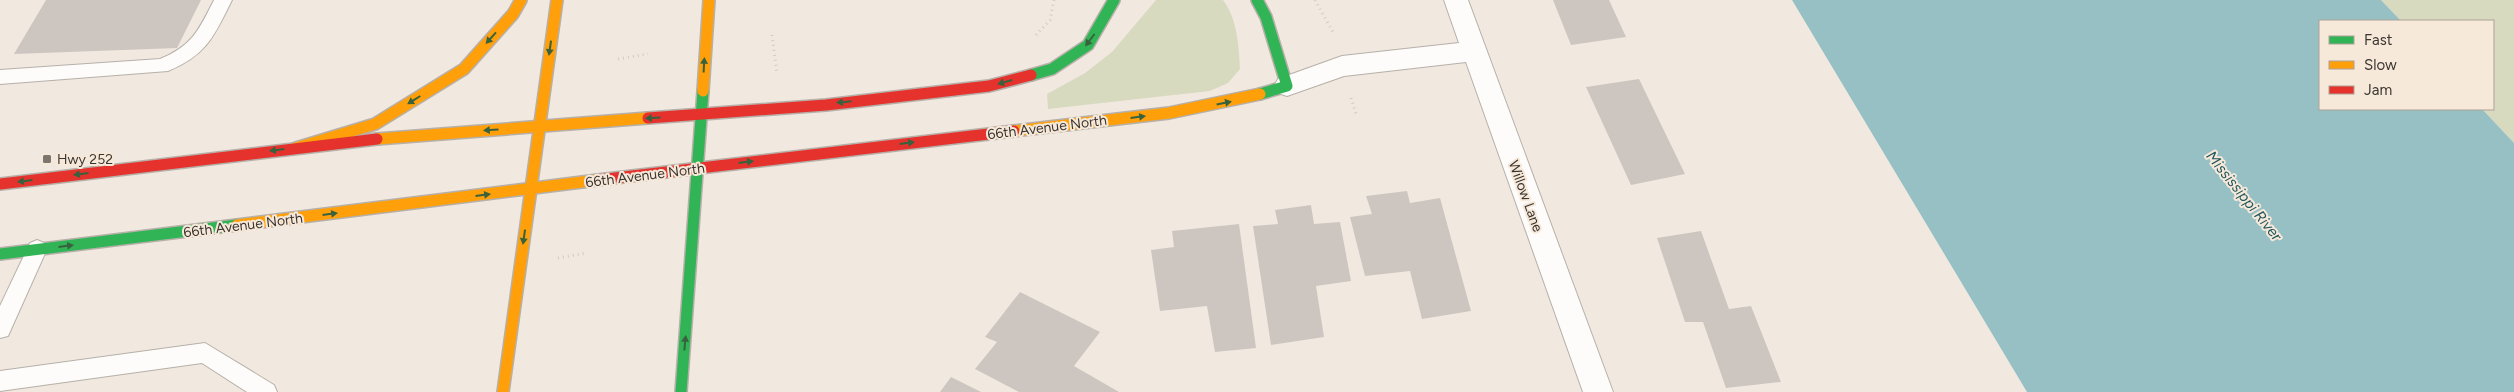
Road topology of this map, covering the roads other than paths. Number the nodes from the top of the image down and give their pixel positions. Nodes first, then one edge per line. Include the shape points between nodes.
1 (223, 0) edge
2 (521, 0) edge
3 (557, 0) edge
4 (709, 0) edge
5 (1114, 0) edge
6 (1257, 0) edge
7 (1456, 0) edge
8 (1473, 51) junction
9 (0, 77) edge
10 (1287, 86) junction
11 (701, 114) junction
12 (540, 126) junction
13 (296, 148) junction
14 (697, 168) junction
15 (0, 184) edge
16 (531, 189) junction
17 (37, 249) junction
18 (0, 254) edge
19 (0, 329) edge
20 (0, 381) edge
21 (266, 392) edge
22 (503, 392) edge
23 (681, 392) edge
24 (1595, 392) edge

1 - 9 lane via 199,46 182,59 161,66
2 -> 13 main road via 513,14 464,69 375,124
3 -> 12 main road
11 -> 4 main road
5 -> 11 main road via 1088,45 1052,69 989,86
6 - 10 main road via 1266,17
7 - 8 street, Willow Lane
8 - 10 street, 66th Avenue North via 1342,66
8 - 24 street, Willow Lane
14 -> 10 main road, 66th Avenue North via 1176,112 1228,103
11 -> 12 main road
11 - 14 main road
12 -> 13 main road
12 - 16 main road
13 -> 15 main road
14 - 16 main road, 66th Avenue North
23 -> 14 main road
17 -> 16 main road, 66th Avenue North
16 -> 22 main road
17 - 18 main road, 66th Avenue North
17 - 19 lane
20 - 21 lane via 205,353

